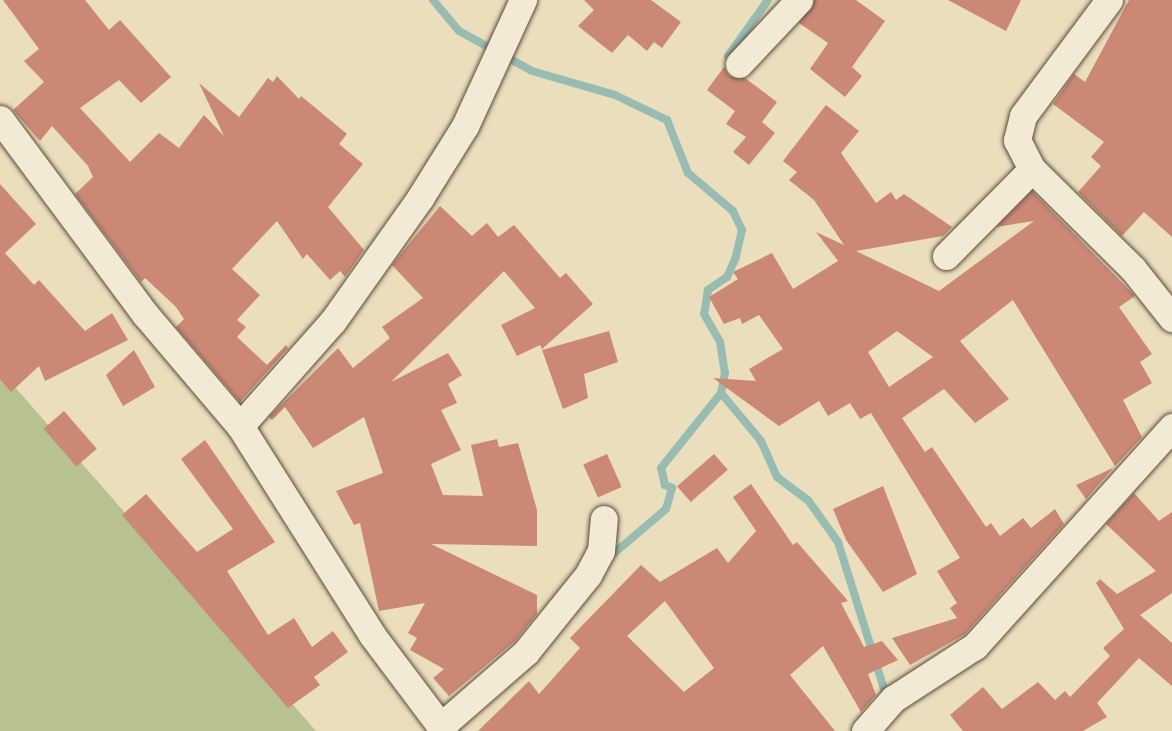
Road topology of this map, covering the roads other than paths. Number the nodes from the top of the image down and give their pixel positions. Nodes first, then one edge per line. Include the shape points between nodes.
1 (523, 0) edge
2 (799, 0) edge
3 (1109, 0) edge
4 (739, 63) dead end
5 (0, 119) edge
6 (1032, 169) junction
7 (946, 256) dead end
8 (1172, 318) edge
9 (240, 426) junction
10 (1172, 427) edge
11 (604, 519) dead end
12 (443, 729) edge
13 (865, 731) edge

1 - 9 street via 465,126 420,198 333,321
2 - 4 street
3 - 6 street via 1023,116 1017,140
5 - 9 street via 145,314
6 - 7 street
6 - 8 street via 1133,269
9 - 12 street via 372,635
10 - 13 street via 975,646 893,699
11 - 12 street via 601,551 588,575 526,652

